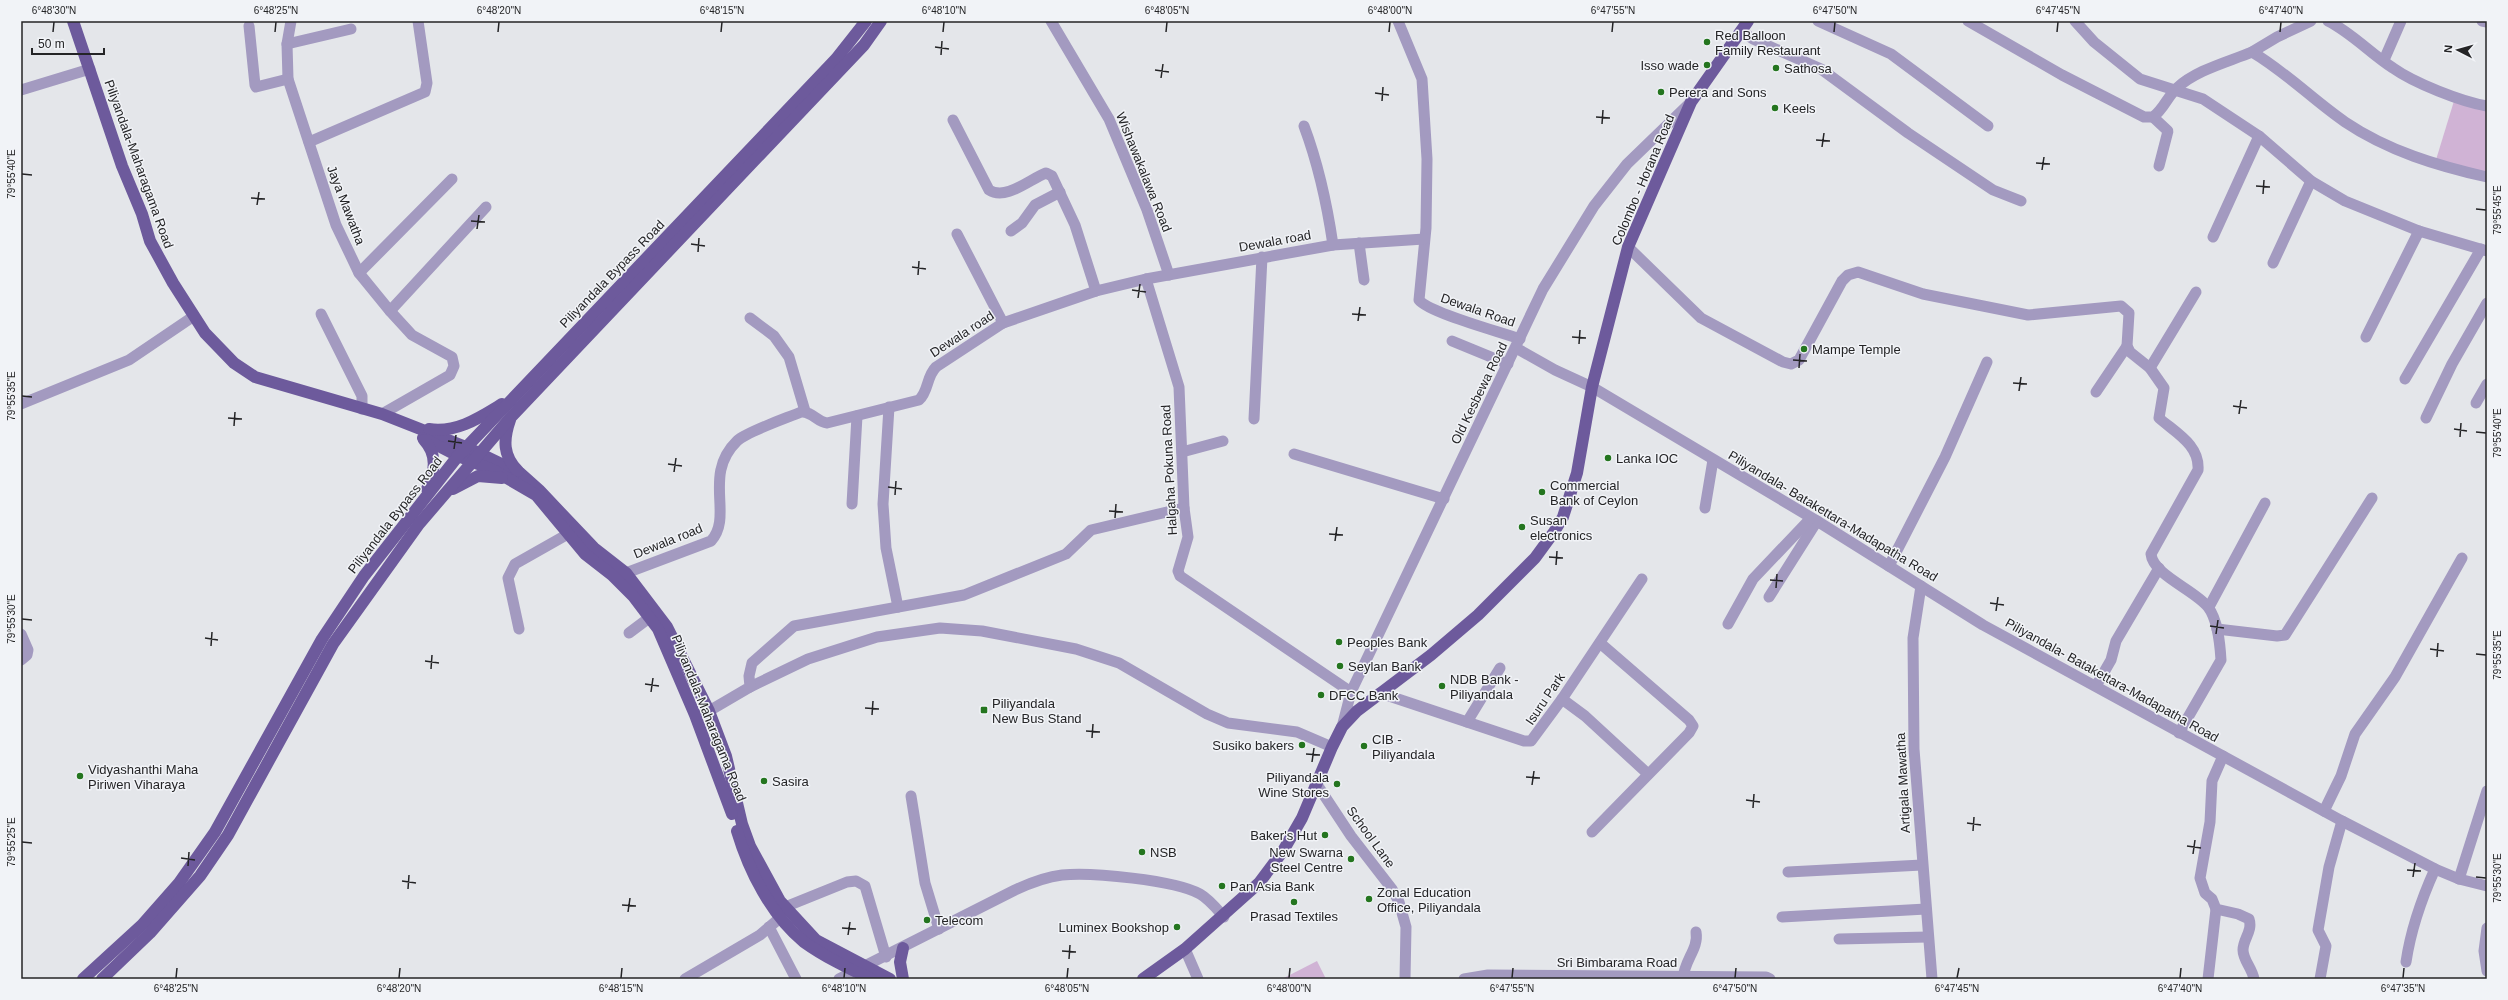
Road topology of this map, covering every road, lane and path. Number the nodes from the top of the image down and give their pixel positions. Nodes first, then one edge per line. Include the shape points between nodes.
1 (73, 21) edge
2 (291, 21) edge
3 (418, 21) edge
4 (866, 21) edge
5 (882, 21) edge
6 (1051, 21) edge
7 (1398, 21) edge
8 (1818, 21) edge
9 (1968, 21) edge
10 (2075, 21) edge
11 (2311, 21) edge
12 (2328, 21) edge
13 (2400, 21) edge
14 (2482, 21) edge
15 (2487, 22) edge
16 (249, 26) dead end
17 (1745, 26) edge
18 (351, 29) dead end
19 (287, 44) junction
20 (2252, 52) junction
21 (2384, 60) junction
22 (90, 69) junction
23 (288, 79) junction
24 (2176, 89) junction
25 (21, 90) edge
26 (1691, 102) junction
27 (2487, 106) edge
28 (2153, 117) junction
29 (953, 120) dead end
30 (1304, 126) dead end
31 (1988, 126) dead end
32 (2259, 136) junction
33 (308, 142) junction
34 (2159, 166) dead end
35 (2487, 178) edge
36 (452, 179) dead end
37 (2311, 181) junction
38 (1060, 192) junction
39 (2021, 201) dead end
40 (486, 207) dead end
41 (1011, 231) dead end
42 (2420, 231) junction
43 (957, 234) dead end
44 (2213, 237) dead end
45 (1424, 238) junction
46 (1359, 243) junction
47 (1333, 245) junction
48 (1628, 247) junction
49 (2484, 250) edge
50 (1262, 257) junction
51 (2273, 263) dead end
52 (359, 273) junction
53 (1169, 275) junction
54 (1146, 279) junction
55 (1364, 280) dead end
56 (1096, 291) junction
57 (2196, 292) dead end
58 (2487, 302) edge
59 (390, 311) junction
60 (321, 314) dead end
61 (194, 316) junction
62 (750, 318) dead end
63 (1004, 324) junction
64 (2366, 337) dead end
65 (1452, 341) dead end
66 (1518, 344) junction
67 (2127, 346) junction
68 (1987, 362) dead end
69 (1508, 364) junction
70 (2150, 368) junction
71 (2405, 379) dead end
72 (2487, 384) edge
73 (1592, 387) junction
74 (2096, 392) dead end
75 (518, 393) junction
76 (2476, 403) dead end
77 (21, 404) edge
78 (889, 407) junction
79 (362, 409) junction
80 (805, 411) junction
81 (382, 414) junction
82 (857, 416) junction
83 (511, 417) junction
84 (2426, 418) dead end
85 (1254, 419) dead end
86 (416, 431) junction
87 (1223, 441) dead end
88 (462, 452) junction
89 (1182, 452) junction
90 (1294, 454) dead end
91 (476, 458) junction
92 (1714, 460) junction
93 (520, 479) junction
94 (445, 494) junction
95 (2372, 498) dead end
96 (1444, 499) junction
97 (2265, 503) dead end
98 (852, 504) dead end
99 (419, 505) junction
100 (1184, 508) junction
101 (1705, 508) dead end
102 (1814, 520) junction
103 (568, 534) junction
104 (2462, 558) dead end
105 (1889, 566) junction
106 (2159, 568) junction
107 (622, 577) junction
108 (1642, 579) dead end
109 (1922, 586) junction
110 (1769, 597) dead end
111 (898, 607) junction
112 (2209, 607) junction
113 (649, 618) junction
114 (1728, 624) dead end
115 (519, 629) dead end
116 (2217, 629) junction
117 (629, 632) dead end
118 (21, 634) edge
119 (1600, 643) junction
120 (21, 660) edge
121 (1500, 668) dead end
122 (2096, 686) junction
123 (750, 687) junction
124 (1352, 692) junction
125 (1380, 693) junction
126 (1562, 699) junction
127 (709, 711) junction
128 (695, 715) junction
129 (1467, 722) junction
130 (1342, 727) junction
131 (2179, 734) junction
132 (1332, 747) junction
133 (2224, 756) junction
134 (1648, 774) junction
135 (1316, 783) junction
136 (2487, 791) edge
137 (911, 796) dead end
138 (2324, 811) junction
139 (2342, 821) junction
140 (1592, 832) dead end
141 (1922, 865) junction
142 (2435, 869) junction
143 (1788, 872) dead end
144 (2459, 879) junction
145 (2487, 886) edge
146 (1926, 909) junction
147 (2216, 909) junction
148 (783, 912) junction
149 (1224, 917) junction
150 (1782, 917) dead end
151 (769, 927) junction
152 (2487, 928) edge
153 (939, 929) junction
154 (1696, 932) dead end
155 (1928, 937) junction
156 (1839, 939) dead end
157 (903, 948) junction
158 (1186, 949) junction
159 (886, 957) junction
160 (2406, 962) dead end
161 (868, 966) junction
162 (854, 971) junction
163 (2487, 971) edge
164 (1683, 978) edge
165 (83, 979) edge
166 (102, 979) edge
167 (684, 979) edge
168 (796, 979) edge
169 (839, 979) edge
170 (871, 979) edge
171 (890, 979) edge
172 (903, 979) edge
173 (1143, 979) edge
174 (1198, 979) edge
175 (1405, 979) edge
176 (1464, 979) edge
177 (1770, 979) edge
178 (1932, 979) edge
179 (2208, 979) edge
180 (2254, 979) edge
181 (2320, 979) edge

1 - 22 main road, Piliyandala-Maharagama Road
2 - 19 street, Jaya Mawatha
3 - 33 street via 427,83 425,92
4 - 75 main road, Piliyandala Bypass Road via 830,64
5 - 83 main road, Piliyandala Bypass Road via 864,44
6 - 53 street, Wishawakalawa Road via 1109,119
7 - 45 street via 1422,79 1427,159
8 - 31 street via 1891,54
9 - 28 street via 2062,75 2144,117
10 - 24 street via 2094,42 2140,79
11 - 20 street
12 - 21 street
13 - 21 street
14 - 15 street
16 - 23 street via 256,87
17 - 26 main road, Colombo - Horana Road
17 - 39 street via 1753,39 1821,69 1908,133 1987,186
18 - 19 street
19 - 23 street, Jaya Mawatha
20 - 24 street via 2191,79
20 - 35 street via 2276,66 2345,122 2385,144 2447,168
21 - 27 street via 2393,68 2431,86
22 - 25 street
22 - 61 main road, Piliyandala-Maharagama Road via 150,241
23 - 33 street, Jaya Mawatha
24 - 28 street via 2160,112
24 - 32 street via 2203,99
26 - 48 main road, Colombo - Horana Road
26 - 66 street, Old Kesbewa Road via 1627,164 1594,206 1543,289
28 - 34 street via 2168,131
29 - 38 street via 989,190 1000,193 1014,189 1046,173 1052,176
30 - 47 street via 1318,161
32 - 37 street
32 - 44 street
33 - 52 street, Jaya Mawatha via 336,225
36 - 52 street
37 - 42 street via 2345,201
37 - 51 street
38 - 41 street via 1036,205 1022,223
38 - 56 street via 1075,225
40 - 59 street
42 - 49 street
42 - 64 street
43 - 63 street
45 - 46 street, Dewala road
45 - 66 street, Dewala Road via 1419,294 1422,304
46 - 47 street, Dewala road
46 - 55 street
47 - 50 street, Dewala road
48 - 67 street via 1701,318 1791,364 1799,360 1842,281 1848,275 1858,272 1923,294 2028,315 2121,306 2129,313
48 - 73 main road, Colombo - Horana Road
49 - 71 street
50 - 53 street, Dewala road
50 - 85 street
52 - 59 street, Jaya Mawatha
53 - 54 street, Dewala road
54 - 56 street, Dewala road
54 - 89 street, Halgaha Pokuna Road via 1179,387
56 - 63 street, Dewala road
57 - 70 street
58 - 84 street via 2452,364
59 - 81 street, Jaya Mawatha via 412,335 452,357 454,366 450,375
60 - 79 street via 352,371 362,396
61 - 77 street via 129,360
61 - 79 main road, Piliyandala-Maharagama Road via 205,333 245,372 265,382
62 - 80 street via 774,336 789,357
63 - 78 street, Dewala road via 932,371 924,395 919,400
65 - 69 street
66 - 69 street, Old Kesbewa Road
66 - 73 street, Piliyandala- Batakettara-Madapatha Road via 1555,370
67 - 70 street via 2130,352
67 - 74 street
68 - 105 street via 1944,457
69 - 96 street, Old Kesbewa Road
70 - 106 street via 2164,388 2159,418 2194,448 2199,462 2198,470 2151,554 2151,560
72 - 76 street
73 - 92 street, Piliyandala- Batakettara-Madapatha Road
73 - 125 main road, Colombo - Horana Road via 1576,473 1563,517 1554,532 1535,558 1478,615 1431,655
75 - 86 main road via 474,422 438,430
75 - 88 main road, Piliyandala Bypass Road
78 - 82 street, Dewala road
78 - 111 street via 883,504 886,548
79 - 81 main road, Piliyandala-Maharagama Road
80 - 82 street, Dewala road via 820,422 827,423
80 - 107 street, Dewala road via 738,440 726,456 718,475 720,525 711,541
81 - 86 main road, Piliyandala-Maharagama Road
82 - 98 street
83 - 91 main road, Piliyandala Bypass Road
83 - 93 main road via 505,449
86 - 88 main road, Piliyandala-Maharagama Road
86 - 99 main road via 433,452 435,459 430,482
87 - 89 street
88 - 91 main road, Piliyandala-Maharagama Road
88 - 99 main road, Piliyandala Bypass Road
89 - 100 street, Halgaha Pokuna Road
90 - 96 street
91 - 93 main road, Piliyandala-Maharagama Road
91 - 94 main road, Piliyandala Bypass Road
92 - 101 street
92 - 102 street, Piliyandala- Batakettara-Madapatha Road
93 - 94 main road via 478,476
93 - 103 main road, Piliyandala-Maharagama Road
93 - 107 main road, Piliyandala-Maharagama Road via 559,508 589,544
94 - 166 main road, Piliyandala Bypass Road via 419,524 333,644 228,835 200,876 150,933
95 - 116 street via 2285,635
96 - 124 street, Old Kesbewa Road
97 - 112 street
99 - 165 main road, Piliyandala Bypass Road via 364,576 322,639 211,839 179,883 142,925
100 - 111 street via 1091,530 1066,554 964,595
100 - 124 street, Halgaha Pokuna Road via 1188,537 1178,570 1180,576
102 - 105 street, Piliyandala- Batakettara-Madapatha Road
102 - 110 street
102 - 114 street via 1753,579
103 - 107 main road, Piliyandala-Maharagama Road via 585,554
103 - 115 street via 515,564 508,578
104 - 138 street via 2395,677 2355,734 2341,776
105 - 109 street, Piliyandala- Batakettara-Madapatha Road
106 - 112 street
106 - 122 street via 2116,641 2111,660
107 - 113 main road, Piliyandala-Maharagama Road
107 - 127 main road, Piliyandala-Maharagama Road via 667,627
108 - 119 street, Isuru Park
109 - 122 street, Piliyandala- Batakettara-Madapatha Road via 1983,625
109 - 141 street, Artigala Mawatha via 1913,646 1914,748
111 - 123 street via 794,626 752,663
112 - 116 street
113 - 117 street
113 - 128 main road, Piliyandala-Maharagama Road via 658,629
116 - 131 street via 2221,660
118 - 120 street via 28,650 27,655
119 - 126 street, Isuru Park
119 - 134 street via 1692,723 1689,733
121 - 129 street
122 - 131 street, Piliyandala- Batakettara-Madapatha Road
123 - 127 street
123 - 132 street via 808,659 877,636 940,628 982,631 1083,652 1119,663 1228,723 1297,732
124 - 130 street, Old Kesbewa Road
125 - 129 street, Isuru Park
125 - 130 main road, Colombo - Horana Road via 1356,711
126 - 129 street, Isuru Park via 1531,741
126 - 134 street via 1580,711
127 - 128 street
127 - 148 main road, Piliyandala-Maharagama Road via 726,756 742,824 750,846 780,901
128 - 148 main road, Piliyandala-Maharagama Road via 729,803 744,856 773,908
130 - 132 main road, Colombo - Horana Road
131 - 133 street, Piliyandala- Batakettara-Madapatha Road
132 - 135 main road, Colombo - Horana Road
133 - 138 street, Piliyandala- Batakettara-Madapatha Road
133 - 147 street via 2212,781 2210,822 2200,878 2205,893 2212,899
134 - 140 street
135 - 149 main road, Colombo - Horana Road via 1302,818 1283,852 1259,883
135 - 175 street, School Lane via 1399,902 1406,927
136 - 144 street
137 - 153 street via 925,883
138 - 139 street, Piliyandala- Batakettara-Madapatha Road
139 - 142 street, Piliyandala- Batakettara-Madapatha Road
139 - 181 street via 2329,868 2318,930 2326,946
141 - 143 street
141 - 146 street, Artigala Mawatha
142 - 144 street, Piliyandala- Batakettara-Madapatha Road
142 - 160 street via 2411,930
144 - 145 street, Piliyandala- Batakettara-Madapatha Road
146 - 150 street
146 - 155 street, Artigala Mawatha
147 - 179 street
147 - 180 street via 2249,919 2249,931 2243,949 2244,957 2253,969
148 - 151 street
148 - 159 street via 841,885 856,881 865,886
148 - 161 main road, Piliyandala-Maharagama Road via 816,940
148 - 162 main road, Piliyandala-Maharagama Road via 804,941
149 - 153 street via 1201,894 1186,888 1153,881 1061,875 1036,881
149 - 158 main road, Colombo - Horana Road
151 - 167 street via 760,935
151 - 168 street
152 - 163 street via 2484,951
153 - 157 street
154 - 164 street via 1695,947 1684,967
155 - 156 street
155 - 178 street, Artigala Mawatha
157 - 159 street
157 - 172 main road via 900,962
158 - 173 main road, Colombo - Horana Road
158 - 174 street
159 - 161 street
161 - 162 street
161 - 171 main road, Piliyandala-Maharagama Road
162 - 169 street
162 - 170 main road, Piliyandala-Maharagama Road
164 - 176 street, Sri Bimbarama Road via 1488,975
164 - 177 street, Sri Bimbarama Road

